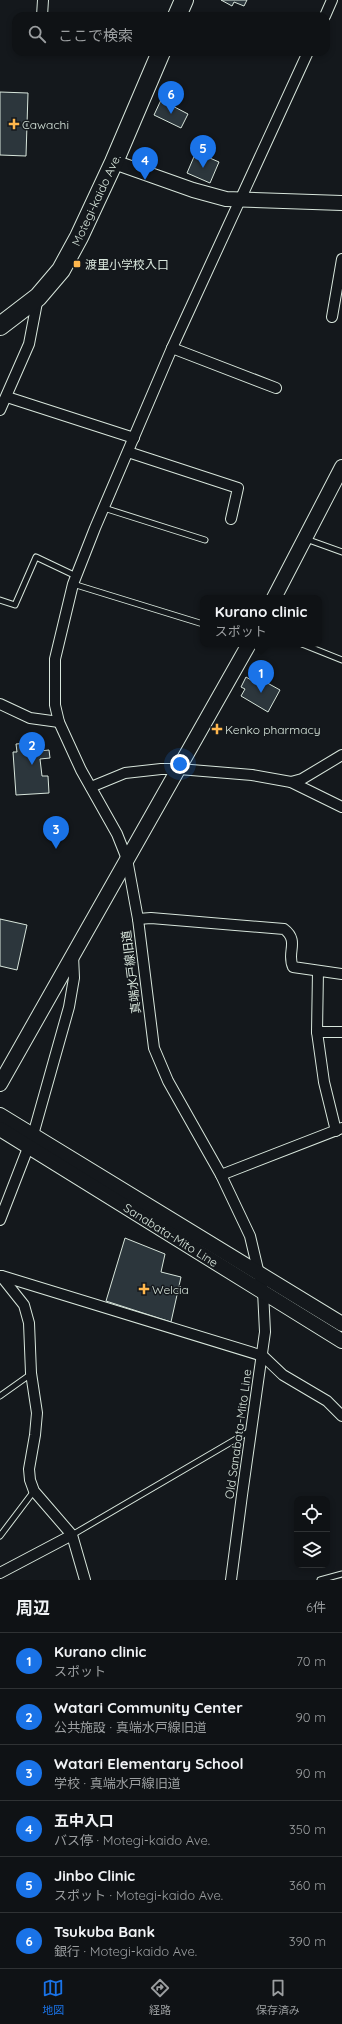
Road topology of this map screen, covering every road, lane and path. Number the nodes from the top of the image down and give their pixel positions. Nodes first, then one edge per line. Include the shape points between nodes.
1 (43, 0) edge
2 (184, 0) edge
3 (332, 0) edge
4 (42, 12) edge
5 (179, 12) edge
6 (327, 12) edge
7 (160, 56) edge
8 (306, 56) edge
9 (114, 162) junction
10 (240, 200) junction
11 (342, 203) edge
12 (342, 259) edge
13 (38, 297) junction
14 (332, 317) dead end
15 (0, 326) edge
16 (172, 348) junction
17 (276, 388) dead end
18 (7, 397) junction
19 (0, 410) edge
20 (134, 438) junction
21 (128, 452) junction
22 (342, 467) edge
23 (104, 508) junction
24 (231, 519) dead end
25 (305, 538) junction
26 (205, 540) dead end
27 (342, 552) edge
28 (75, 580) junction
29 (276, 595) edge
30 (0, 600) edge
31 (200, 623) edge
32 (247, 647) edge
33 (310, 647) edge
34 (342, 660) edge
35 (0, 704) edge
36 (59, 722) junction
37 (342, 755) edge
38 (179, 769) junction
39 (291, 782) junction
40 (91, 787) junction
41 (342, 807) edge
42 (127, 859) junction
43 (138, 919) junction
44 (73, 955) junction
45 (318, 971) junction
46 (342, 974) edge
47 (317, 1032) junction
48 (342, 1032) edge
49 (0, 1084) edge
50 (0, 1115) edge
51 (0, 1129) edge
52 (339, 1129) edge
53 (31, 1141) junction
54 (222, 1175) junction
55 (0, 1220) edge
56 (260, 1274) junction
57 (1, 1276) edge
58 (263, 1291) junction
59 (342, 1324) edge
60 (342, 1341) edge
61 (263, 1356) junction
62 (31, 1373) junction
63 (0, 1396) edge
64 (342, 1416) edge
65 (251, 1431) junction
66 (34, 1491) junction
67 (72, 1535) junction
68 (0, 1536) edge
69 (0, 1573) edge
70 (342, 1574) edge
71 (84, 1580) edge
72 (231, 1580) edge
73 (320, 1580) edge

1 - 4 street
2 - 5 highway
3 - 6 street
7 - 9 highway, Motegi-kaido Ave.
8 - 10 street, 真端水戸線旧道
9 - 10 street via 208,195
9 - 13 highway, Motegi-kaido Ave. via 62,270
10 - 11 street
10 - 16 street, 真端水戸線旧道
12 - 14 street
13 - 15 highway, Motegi-kaido Ave.
13 - 18 street via 29,344
16 - 17 street
16 - 20 street, 真端水戸線旧道
18 - 19 street
18 - 20 street
20 - 21 street, 真端水戸線旧道
21 - 23 street, 真端水戸線旧道
21 - 24 street via 238,488
22 - 25 street
23 - 26 lane
23 - 28 street, 真端水戸線旧道
25 - 27 lane
25 - 29 street
28 - 30 lane via 36,557 15,606
28 - 31 lane
28 - 36 street, 真端水戸線旧道 via 56,659 55,705
32 - 38 street
33 - 34 lane
35 - 36 street via 30,718
36 - 40 street, 真端水戸線旧道
37 - 39 street via 302,779
38 - 39 street via 252,775
38 - 40 street via 125,774
38 - 42 street
39 - 41 street
40 - 42 street, 真端水戸線旧道 via 117,834
42 - 43 street, 真端水戸線旧道
42 - 44 street
43 - 45 street via 284,929 290,934 292,942 290,962 293,967
43 - 54 street, 真端水戸線旧道 via 154,1048 168,1081
44 - 49 street
44 - 53 street via 74,978 69,1007
45 - 46 street
45 - 47 street
47 - 48 street
47 - 52 street via 324,1082
50 - 53 street, Sanabata-Mito Line
51 - 53 street, Sanabata-Mito Line
52 - 54 street
53 - 55 street
53 - 56 street, Sanabata-Mito Line
53 - 58 street, Sanabata-Mito Line
54 - 56 street, 真端水戸線旧道 via 250,1236
56 - 58 street, Old Sanabata-Mito Line
56 - 59 street, Sanabata-Mito Line
57 - 61 street
57 - 62 street via 24,1305 29,1323
58 - 60 street, Sanabata-Mito Line
58 - 61 street, Old Sanabata-Mito Line
61 - 64 street via 283,1375 327,1401
61 - 65 street, Old Sanabata-Mito Line
62 - 63 lane
62 - 66 street via 37,1413 30,1469
65 - 67 lane
65 - 72 street, Old Sanabata-Mito Line
66 - 67 street
66 - 68 lane
67 - 69 street
67 - 71 street
70 - 73 lane

